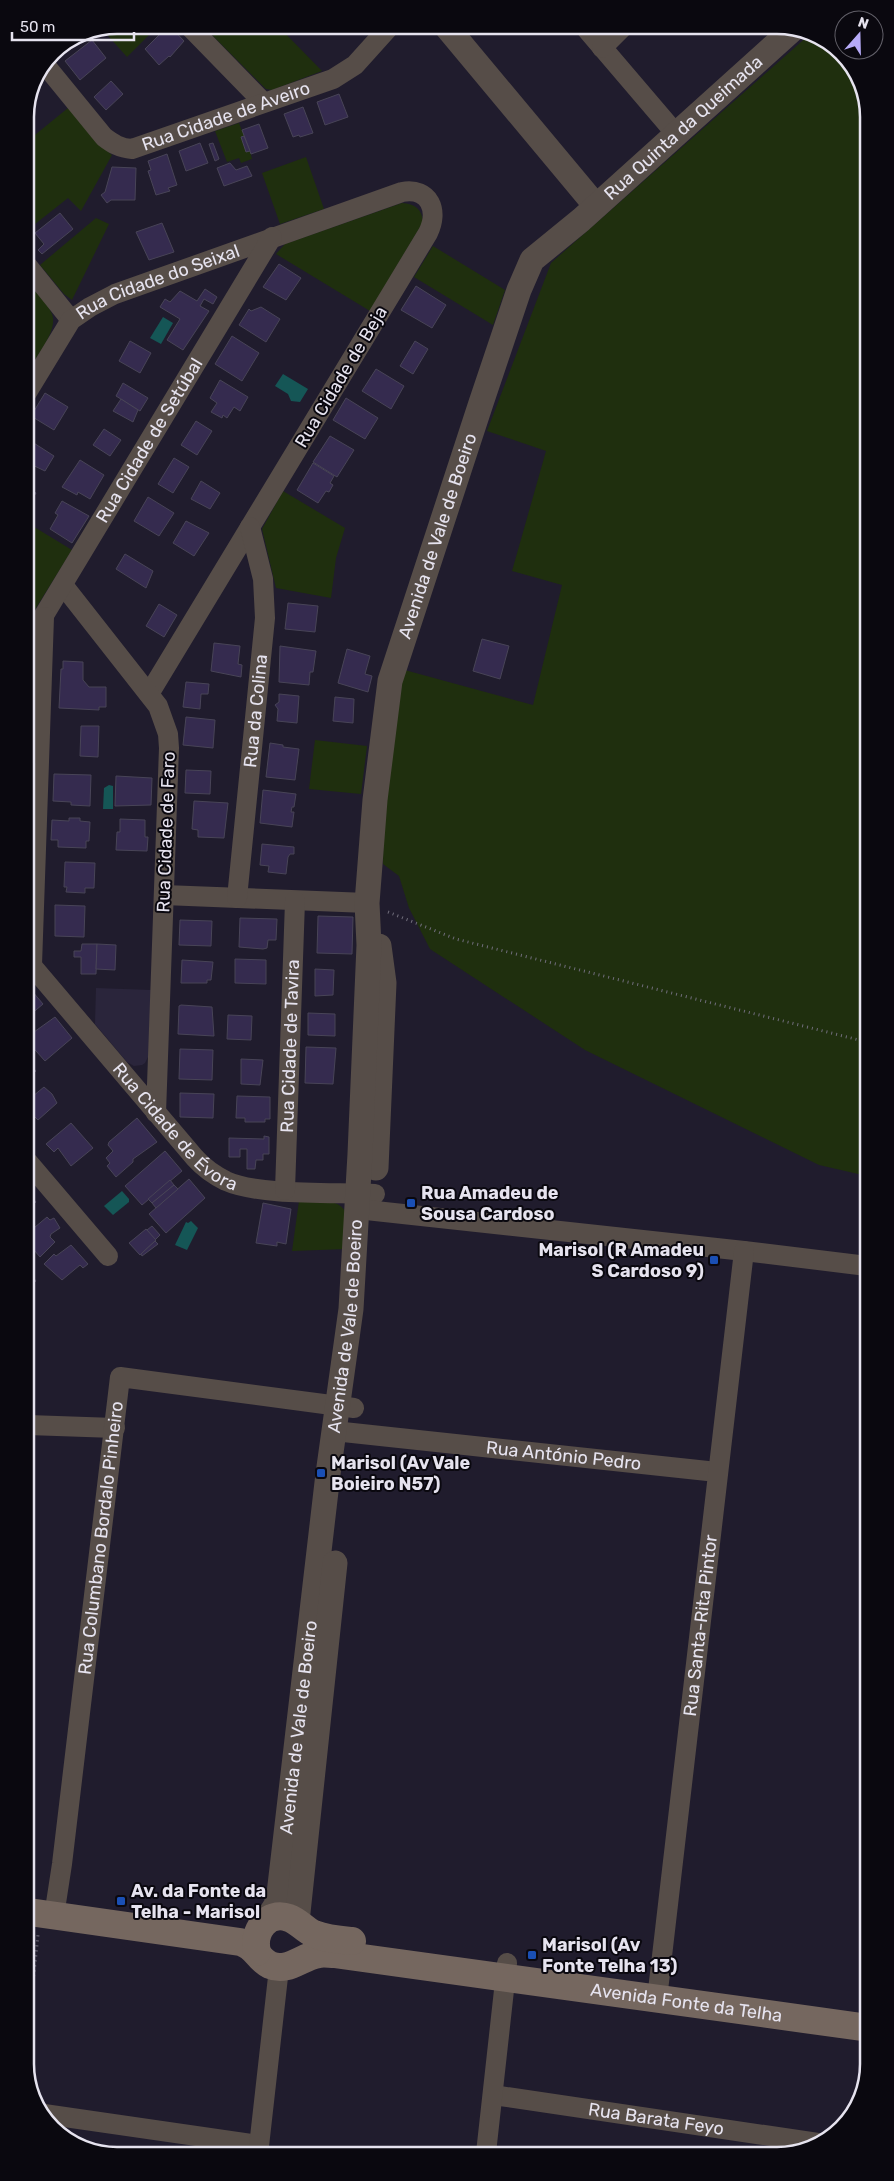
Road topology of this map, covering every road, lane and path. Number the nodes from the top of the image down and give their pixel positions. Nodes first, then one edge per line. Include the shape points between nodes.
1 (197, 34) edge
2 (383, 34) edge
3 (453, 34) edge
4 (590, 34) edge
5 (617, 34) edge
6 (787, 34) edge
7 (602, 48) junction
8 (49, 69) edge
9 (264, 102) junction
10 (676, 134) junction
11 (596, 206) junction
12 (272, 237) junction
13 (34, 274) edge
14 (72, 320) junction
15 (34, 381) edge
16 (250, 527) junction
17 (62, 586) junction
18 (44, 615) junction
19 (34, 632) edge
20 (149, 694) junction
21 (34, 864) edge
22 (164, 895) junction
23 (237, 898) junction
24 (294, 901) junction
25 (367, 903) junction
26 (34, 968) edge
27 (860, 1040) edge
28 (156, 1113) junction
29 (34, 1169) edge
30 (285, 1190) junction
31 (366, 1202) junction
32 (744, 1251) junction
33 (108, 1256) dead end
34 (860, 1265) edge
35 (346, 1407) junction
36 (34, 1425) edge
37 (115, 1428) junction
38 (342, 1432) junction
39 (717, 1472) junction
40 (42, 1908) edge
41 (264, 1923) junction
42 (299, 1925) junction
43 (257, 1952) junction
44 (287, 1965) junction
45 (507, 1971) junction
46 (34, 1977) edge
47 (658, 1992) junction
48 (860, 2013) edge
49 (860, 2026) edge
50 (493, 2096) junction
51 (51, 2115) edge
52 (807, 2141) edge
53 (240, 2147) edge
54 (258, 2147) edge
55 (487, 2147) edge

1 - 9 street
2 - 9 street, Rua Cidade de Aveiro via 345,73
3 - 11 street
4 - 7 street
5 - 7 street
6 - 10 street, Rua Quinta da Queimada
7 - 10 street
8 - 9 street, Rua Cidade de Aveiro via 104,136 122,148 142,147
10 - 11 street, Rua Quinta da Queimada
11 - 25 street, Avenida de Vale de Boeiro via 532,260 481,403 390,681 375,800
12 - 14 street, Rua Cidade do Seixal via 115,294
12 - 16 street, Rua Cidade de Beja via 410,191 419,193 433,207 434,217 428,233
12 - 17 street, Rua Cidade de Setúbal
13 - 14 street
14 - 15 street, Rua Cidade do Seixal
16 - 20 street, Rua Cidade de Beja
16 - 23 street, Rua da Colina via 263,579 265,618
17 - 18 street, Rua Cidade de Setúbal
17 - 20 street, Rua Cidade de Faro
18 - 19 street, Rua Cidade de Setúbal
18 - 21 street
20 - 22 street, Rua Cidade de Faro via 164,719 169,741
22 - 23 street
22 - 28 street, Rua Cidade de Faro
23 - 24 street
24 - 25 street
24 - 30 street, Rua Cidade de Tavira
25 - 27 path via 456,939
25 - 31 street, Avenida de Vale de Boeiro
26 - 28 street, Rua Cidade de Évora
28 - 30 street, Rua Cidade de Évora via 195,1158 216,1175 243,1186
29 - 33 street
30 - 31 street, Rua Cidade de Évora
31 - 32 street, Rua Cidade de Évora
31 - 35 street, Avenida de Vale de Boeiro via 351,1309
32 - 34 street, Rua Cidade de Évora
32 - 39 street, Rua Santa-Rita Pintor
35 - 37 street, Rua Columbano Bordalo Pinheiro via 120,1377
35 - 38 street, Avenida de Vale de Boeiro
36 - 37 street
37 - 40 street, Rua Columbano Bordalo Pinheiro
38 - 39 street, Rua António Pedro
38 - 41 street, Avenida de Vale de Boeiro via 279,1894
38 - 42 street, Avenida de Vale de Boeiro
39 - 47 street, Rua Santa-Rita Pintor
40 - 41 main road, Avenida Fonte da Telha via 226,1924
40 - 43 main road via 232,1940 247,1944
40 - 46 path
41 - 42 main road, Avenida Fonte da Telha via 281,1916
41 - 43 main road via 256,1937
42 - 44 main road via 306,1936 306,1946 303,1955
42 - 45 main road, Avenida Fonte da Telha via 315,1935 328,1938
43 - 44 main road via 270,1965
44 - 45 main road, Avenida Fonte da Telha via 318,1954 334,1954
44 - 54 street
45 - 47 main road, Avenida Fonte da Telha
45 - 50 street
47 - 48 main road, Avenida Fonte da Telha
47 - 49 main road, Avenida Fonte da Telha
50 - 52 street, Rua Barata Feyo
50 - 55 street
51 - 53 street

